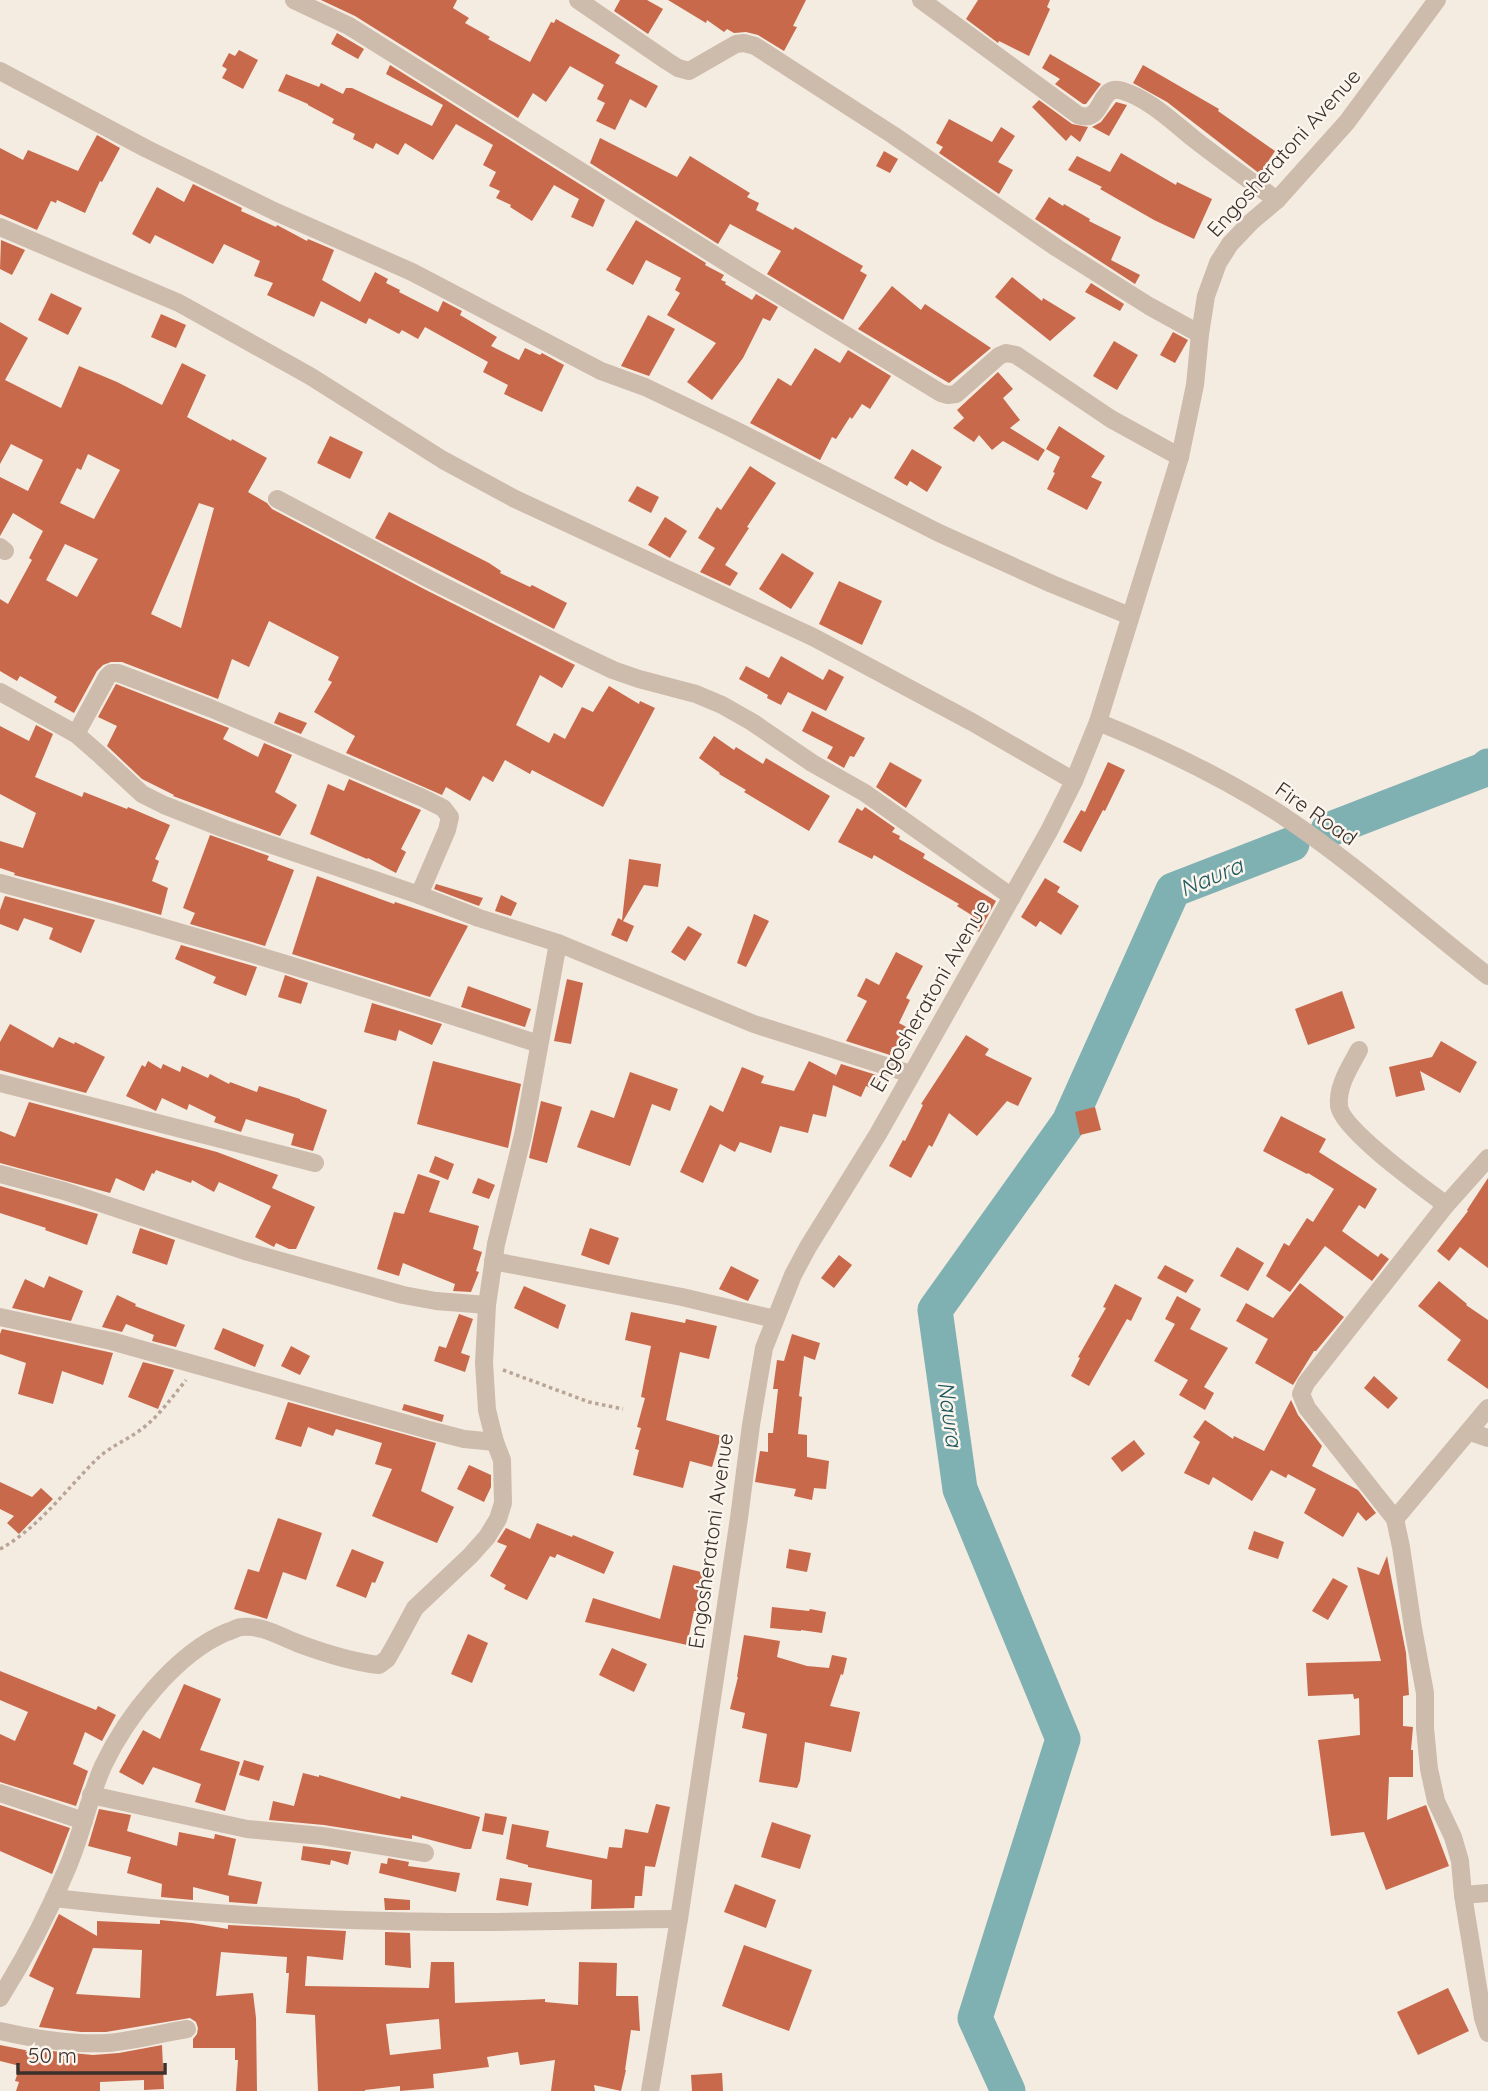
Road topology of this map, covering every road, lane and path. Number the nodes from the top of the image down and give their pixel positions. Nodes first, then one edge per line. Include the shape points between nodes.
1 (294, 0) edge
2 (579, 0) edge
3 (921, 0) edge
4 (1437, 0) edge
5 (0, 71) edge
6 (1277, 200) junction
7 (0, 226) edge
8 (1200, 334) junction
9 (1181, 457) junction
10 (277, 499) dead end
11 (1130, 616) junction
12 (0, 692) edge
13 (1098, 723) junction
14 (76, 734) junction
15 (1074, 780) junction
16 (0, 883) edge
17 (419, 895) junction
18 (1012, 897) junction
19 (558, 943) junction
20 (1488, 976) edge
21 (539, 1044) junction
22 (1359, 1050) dead end
23 (911, 1074) junction
24 (0, 1083) edge
25 (1488, 1158) edge
26 (316, 1163) dead end
27 (0, 1174) edge
28 (1446, 1205) junction
29 (493, 1261) junction
30 (487, 1305) junction
31 (0, 1317) edge
32 (775, 1318) junction
33 (484, 1363) junction
34 (198, 1365) junction
35 (1488, 1408) edge
36 (623, 1409) dead end
37 (1470, 1432) junction
38 (1488, 1438) edge
39 (495, 1442) junction
40 (1395, 1519) junction
41 (0, 1549) edge
42 (0, 1793) edge
43 (91, 1795) junction
44 (84, 1821) junction
45 (425, 1853) dead end
46 (1488, 1893) edge
47 (1463, 1895) junction
48 (54, 1898) junction
49 (679, 1919) junction
50 (0, 1996) edge
51 (187, 2029) dead end
52 (0, 2031) edge
53 (1488, 2033) edge
54 (650, 2091) edge

1 - 9 street via 349,26 941,393 956,394 999,356 1016,355 1111,419
2 - 8 street via 683,70 689,71 736,44 755,46 1057,248
3 - 6 street via 1077,115 1092,115 1111,89 1120,89 1170,120
4 - 6 street, Engosheratoni Avenue via 1362,103
5 - 11 street via 276,212 412,272 601,371 731,428 939,533
6 - 8 street, Engosheratoni Avenue via 1230,244 1218,263 1206,296
7 - 15 street via 179,303 310,376 455,467 813,638
8 - 9 street, Engosheratoni Avenue
9 - 11 street, Engosheratoni Avenue
10 - 18 street via 581,655 639,679 696,694 742,716 865,793
11 - 13 street, Engosheratoni Avenue
12 - 14 street
13 - 15 street, Engosheratoni Avenue
13 - 20 street, Fire Road via 1171,753 1283,816
14 - 17 street via 142,794 164,805
14 - 17 street via 107,677 118,673 424,798 450,817
15 - 18 street, Engosheratoni Avenue
16 - 21 street via 445,1012
17 - 19 street
18 - 23 street, Engosheratoni Avenue
19 - 21 street
19 - 23 street via 754,1024
21 - 29 street
22 - 28 street via 1339,1092 1339,1109 1345,1120
23 - 32 street, Engosheratoni Avenue via 808,1247
24 - 26 street
25 - 28 street
27 - 30 street via 403,1295
28 - 40 street via 1301,1394 1307,1408
29 - 30 street
29 - 32 street
30 - 33 street
31 - 34 street
32 - 49 street, Engosheratoni Avenue via 764,1348 751,1425
33 - 36 path via 589,1402
33 - 39 street via 487,1410
34 - 39 street via 429,1430
34 - 41 path via 162,1411 101,1456 41,1518
35 - 37 street
37 - 38 street
37 - 40 street
39 - 43 street via 504,1485 498,1519 470,1556 415,1608 396,1645 379,1665 336,1656 266,1630 241,1627 213,1638 178,1663 147,1697 110,1754
40 - 47 street via 1425,1693 1429,1769 1436,1801 1460,1861
42 - 44 street
43 - 44 street
43 - 45 street via 247,1829
44 - 48 street
46 - 47 street
47 - 53 street
48 - 49 street via 390,1921
48 - 50 street
49 - 54 street, Engosheratoni Avenue
51 - 52 street via 108,2043

